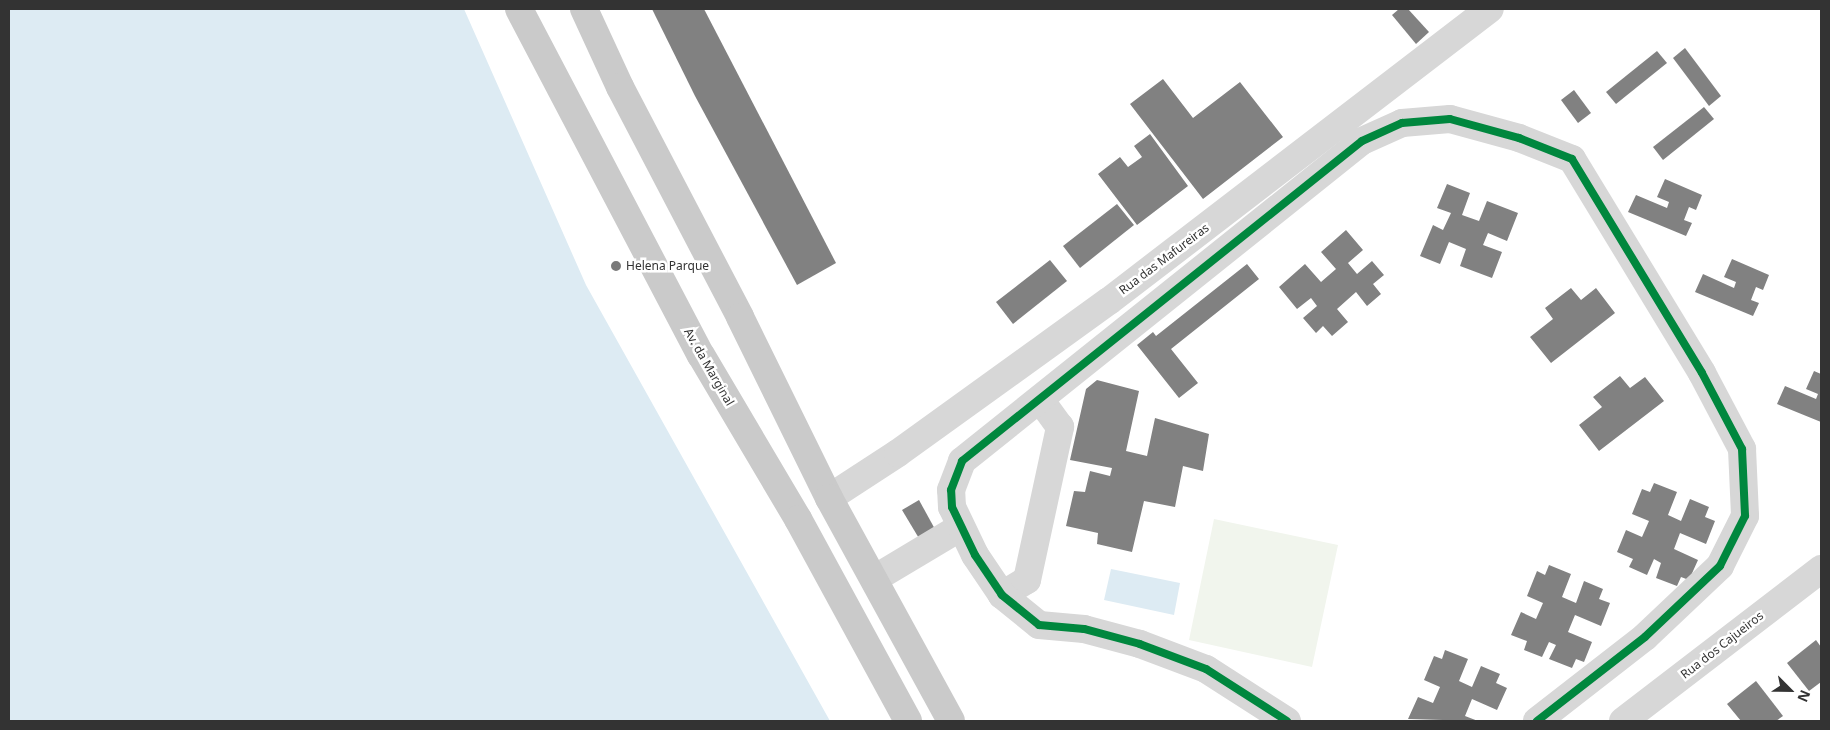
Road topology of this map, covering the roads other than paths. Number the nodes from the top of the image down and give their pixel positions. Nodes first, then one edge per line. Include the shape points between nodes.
1 (519, 9) edge
2 (584, 9) edge
3 (1490, 9) edge
4 (1040, 399) junction
5 (829, 498) junction
6 (961, 526) junction
7 (1821, 569) edge
8 (874, 579) junction
9 (1002, 595) junction
10 (908, 721) edge
11 (951, 721) edge
12 (1287, 721) edge
13 (1537, 721) edge
14 (1623, 721) edge

1 - 10 main road, Av. da Marginal via 701,355 798,519
2 - 5 main road via 620,87
3 - 5 street, Rua das Mafureiras via 1109,301 898,453
4 - 6 street via 962,462 951,490 952,507
4 - 9 street via 1060,428 1028,580
4 - 13 street via 1370,138 1402,123 1450,119 1519,138 1572,159 1702,374 1742,450 1746,516 1720,566 1645,637
5 - 8 main road
6 - 8 street
6 - 9 street via 975,555
7 - 14 street, Rua dos Cajueiros
8 - 11 main road
9 - 12 street via 1038,626 1084,629 1140,644 1206,669

